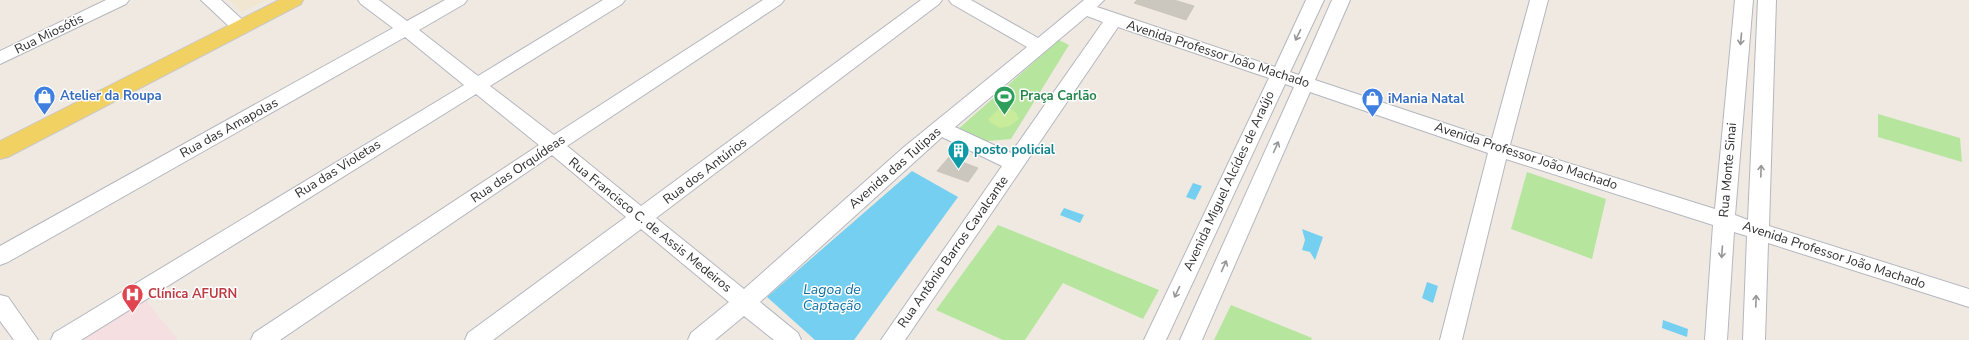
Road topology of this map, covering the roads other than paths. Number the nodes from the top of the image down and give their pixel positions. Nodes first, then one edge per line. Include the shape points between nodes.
1 (120, 0) edge
2 (210, 0) edge
3 (294, 0) edge
4 (367, 0) edge
5 (458, 0) edge
6 (616, 0) edge
7 (775, 0) edge
8 (933, 0) edge
9 (958, 0) edge
10 (1315, 0) edge
11 (1341, 0) edge
12 (1539, 0) edge
13 (1744, 0) edge
14 (1767, 0) edge
15 (1090, 4) edge
16 (1113, 20) junction
17 (241, 28) junction
18 (406, 29) junction
19 (1039, 46) junction
20 (0, 58) edge
21 (1279, 75) junction
22 (1305, 83) junction
23 (477, 84) junction
24 (940, 128) junction
25 (553, 145) junction
26 (1499, 149) junction
27 (0, 151) edge
28 (1014, 163) junction
29 (642, 218) junction
30 (1724, 219) junction
31 (1759, 231) junction
32 (0, 256) edge
33 (1969, 298) edge
34 (744, 302) junction
35 (0, 304) edge
36 (27, 340) edge
37 (62, 340) edge
38 (262, 340) edge
39 (476, 340) edge
40 (699, 340) edge
41 (790, 340) edge
42 (892, 340) edge
43 (1155, 340) edge
44 (1191, 340) edge
45 (1451, 340) edge
46 (1716, 340) edge
47 (1754, 340) edge

1 - 20 street, Rua Miosótis
2 - 17 street
3 - 17 main road
4 - 18 street, Rua Francisco C. de Assis Medeiros
5 - 18 street, Rua das Amapolas
6 - 23 street, Rua das Violetas
7 - 25 street, Rua das Orquídeas
8 - 29 street, Rua dos Antúrios
9 - 19 street
10 -> 21 street, Avenida Miguel Alcídes de Araújo
11 - 22 street
12 - 26 street
13 -> 30 street, Rua Monte Sinai
31 -> 14 street
15 - 16 street, Avenida Professor João Machado
15 - 19 street, Avenida das Tulipas
16 - 21 street, Avenida Professor João Machado
16 - 28 street, Rua Antônio Barros Cavalcante
17 - 27 main road
18 - 23 street, Rua Francisco C. de Assis Medeiros
18 - 32 street, Rua das Amapolas
19 - 24 street, Avenida das Tulipas
21 - 22 street, Avenida Professor João Machado
21 -> 43 street, Avenida Miguel Alcídes de Araújo
22 - 26 street, Avenida Professor João Machado
44 -> 22 street
23 - 25 street, Rua Francisco C. de Assis Medeiros
23 - 37 street, Rua das Violetas
24 - 28 street, Rua Antônio Barros Cavalcante
24 - 34 street, Avenida das Tulipas
25 - 29 street, Rua Francisco C. de Assis Medeiros
25 - 38 street, Rua das Orquídeas
26 - 30 street, Avenida Professor João Machado
26 - 45 street
28 - 42 street, Rua Antônio Barros Cavalcante
29 - 34 street, Rua Francisco C. de Assis Medeiros
29 - 39 street, Rua dos Antúrios
30 - 31 street, Avenida Professor João Machado
30 -> 46 street, Rua Monte Sinai
31 - 33 street, Avenida Professor João Machado
47 -> 31 street
34 - 40 street, Avenida das Tulipas
34 - 41 street, Rua Francisco C. de Assis Medeiros
35 - 36 street

